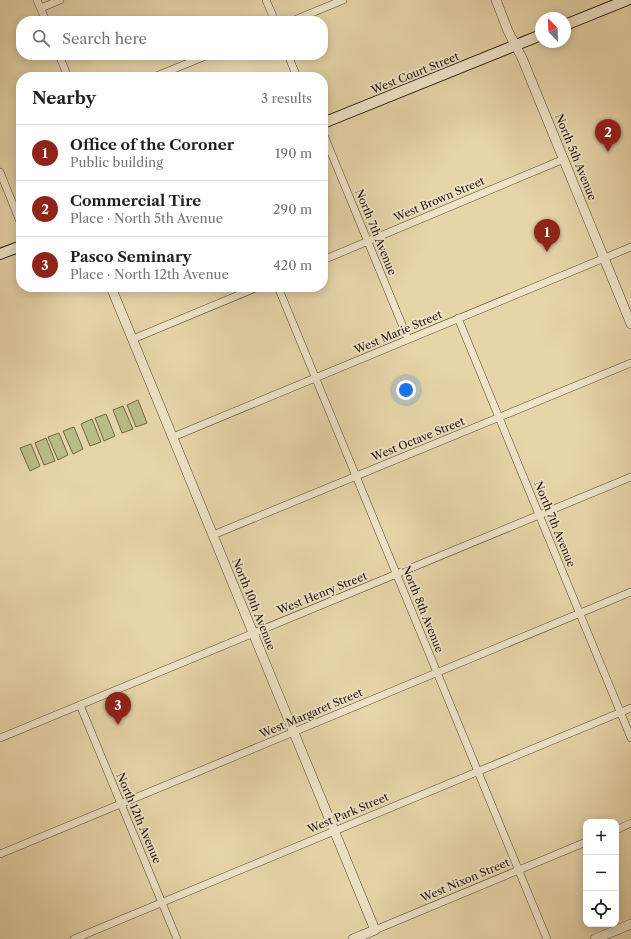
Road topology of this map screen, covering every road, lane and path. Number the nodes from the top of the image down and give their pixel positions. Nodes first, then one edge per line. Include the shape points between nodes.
1 (37, 0) edge
2 (60, 0) edge
3 (266, 0) edge
4 (343, 0) edge
5 (496, 0) edge
6 (627, 0) edge
7 (40, 8) junction
8 (44, 16) edge
9 (273, 16) edge
10 (304, 16) edge
11 (571, 23) edge
12 (535, 37) edge
13 (516, 45) junction
14 (61, 60) edge
15 (196, 60) edge
16 (290, 60) edge
17 (66, 72) edge
18 (166, 72) edge
19 (295, 72) edge
20 (328, 121) edge
21 (328, 145) edge
22 (564, 159) junction
23 (0, 172) edge
24 (16, 212) edge
25 (368, 241) junction
26 (631, 247) edge
27 (16, 248) edge
28 (0, 254) edge
29 (328, 258) edge
30 (604, 258) junction
31 (113, 292) edge
32 (246, 292) edge
33 (280, 292) edge
34 (458, 318) junction
35 (631, 324) edge
36 (133, 339) junction
37 (408, 339) junction
38 (631, 363) edge
39 (316, 378) junction
40 (499, 417) junction
41 (173, 437) junction
42 (356, 476) junction
43 (631, 477) edge
44 (539, 515) junction
45 (213, 535) junction
46 (397, 574) junction
47 (631, 592) edge
48 (580, 613) junction
49 (253, 634) junction
50 (437, 672) junction
51 (80, 705) junction
52 (631, 708) edge
53 (620, 712) junction
54 (294, 732) junction
55 (0, 738) edge
56 (631, 738) edge
57 (478, 771) junction
58 (121, 804) junction
59 (631, 823) edge
60 (619, 829) edge
61 (334, 831) junction
62 (583, 843) edge
63 (0, 854) edge
64 (518, 870) junction
65 (162, 902) junction
66 (631, 924) edge
67 (375, 930) junction
68 (611, 936) edge
69 (74, 939) edge
70 (177, 939) edge
71 (353, 939) edge
72 (547, 939) edge
73 (595, 939) edge

1 - 7 street
2 - 7 street
3 - 9 street
4 - 10 street
5 - 13 street, North 5th Avenue
6 - 11 main road
7 - 8 street
12 - 13 main road, West Court Street
13 - 20 main road, West Court Street
13 - 22 street, North 5th Avenue
14 - 17 street
15 - 18 street
16 - 19 street
21 - 25 street, North 7th Avenue
22 - 25 street, West Brown Street
22 - 30 street, North 5th Avenue
23 - 24 street
25 - 29 street, West Brown Street
25 - 37 street, North 7th Avenue
26 - 30 street, West Marie Street
27 - 28 main road
30 - 34 street, West Marie Street
30 - 35 street, North 5th Avenue
31 - 36 street, North 10th Avenue
32 - 36 street
33 - 39 street, North 8th Avenue
34 - 37 street, West Marie Street
34 - 40 street, North 7th Avenue
36 - 41 street, North 10th Avenue
37 - 39 street, West Marie Street
38 - 40 street, West Octave Street
39 - 41 street, West Marie Street
39 - 42 street, North 8th Avenue
40 - 42 street, West Octave Street
40 - 44 street, North 7th Avenue
41 - 45 street, North 10th Avenue
42 - 45 street, West Octave Street
42 - 46 street, North 8th Avenue
43 - 44 street, West Henry Street
44 - 46 street, West Henry Street
44 - 48 street, North 7th Avenue
45 - 49 street, North 10th Avenue
46 - 49 street, West Henry Street
46 - 50 street, North 8th Avenue
47 - 48 street, West Margaret Street
48 - 50 street, West Margaret Street
48 - 53 street, North 7th Avenue
49 - 51 street, West Henry Street
49 - 54 street, North 10th Avenue
50 - 54 street, West Margaret Street
50 - 57 street, North 8th Avenue
51 - 55 street, West Henry Street
51 - 58 street, North 12th Avenue
52 - 53 street, West Park Street
53 - 56 street, North 7th Avenue
53 - 57 street, West Park Street
54 - 58 street, West Margaret Street
54 - 61 street, North 10th Avenue
57 - 61 street, West Park Street
57 - 64 street, North 8th Avenue
58 - 63 street, West Margaret Street
58 - 65 street, North 12th Avenue
59 - 60 street
61 - 65 street, West Park Street
61 - 67 street, North 10th Avenue
62 - 64 street, West Nixon Street
64 - 67 street, West Nixon Street
64 - 72 street, North 8th Avenue
65 - 69 street, West Park Street
65 - 70 street, North 12th Avenue
66 - 68 street
67 - 71 street, West Nixon Street
68 - 73 street

